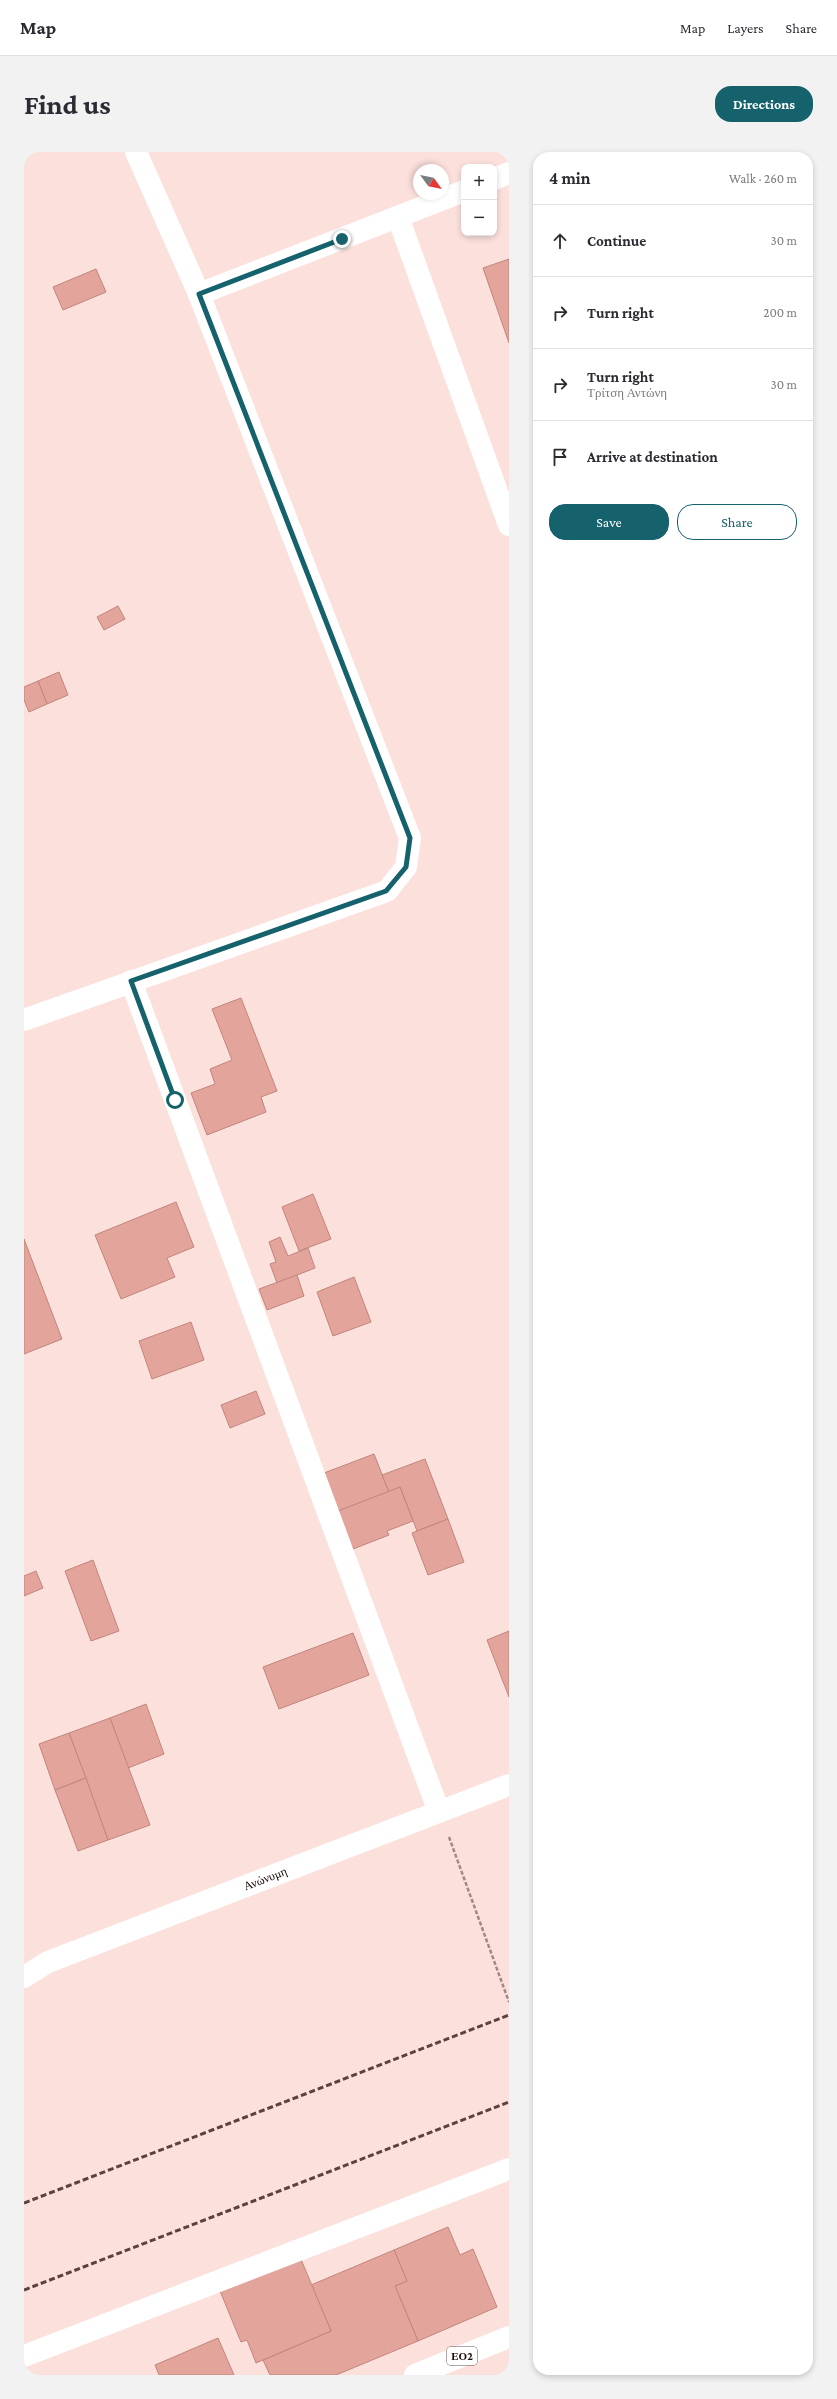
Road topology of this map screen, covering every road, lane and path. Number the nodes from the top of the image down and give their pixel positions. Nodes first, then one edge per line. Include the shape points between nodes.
1 (136, 152) edge
2 (509, 173) edge
3 (497, 178) edge
4 (461, 192) edge
5 (398, 217) junction
6 (199, 294) junction
7 (509, 525) edge
8 (131, 981) junction
9 (24, 1020) edge
10 (509, 1785) edge
11 (439, 1812) junction
12 (24, 1977) edge
13 (509, 2002) edge
14 (509, 2169) edge
15 (509, 2336) edge
16 (24, 2356) edge
17 (415, 2375) edge

1 - 6 street
2 - 3 street
4 - 5 street
5 - 6 street
5 - 7 street
6 - 8 street via 410,838 406,867 386,891
8 - 9 street
8 - 11 street
10 - 11 street, Ανώνυμη
11 - 12 street, Ανώνυμη via 48,1962
11 - 13 path
14 - 16 street
15 - 17 street, ΕΟ2

